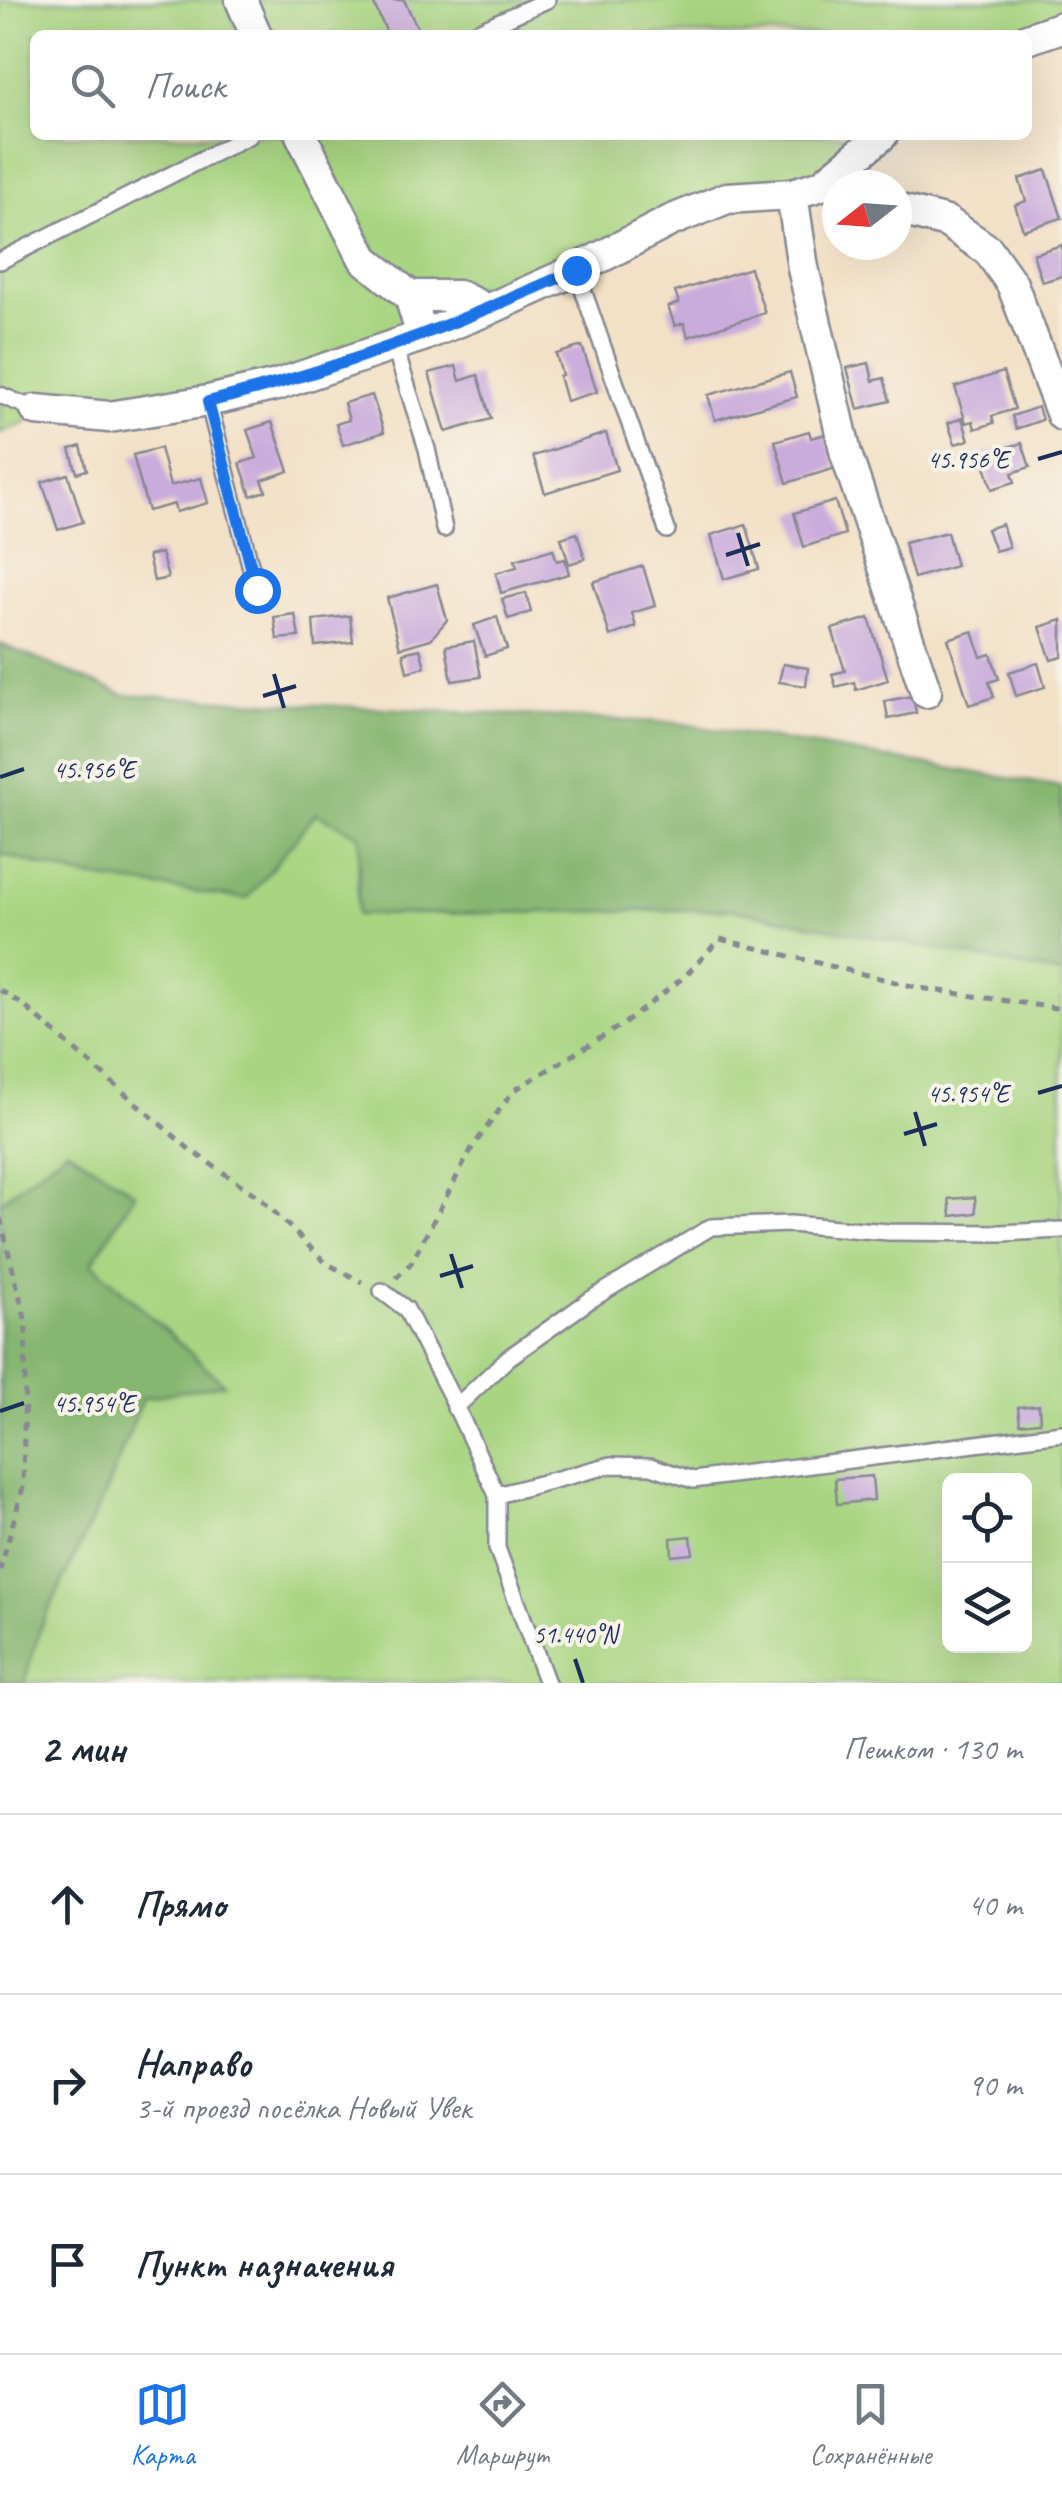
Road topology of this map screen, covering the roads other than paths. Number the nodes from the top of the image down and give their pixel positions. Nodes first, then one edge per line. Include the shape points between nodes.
1 (241, 0) edge
2 (547, 0) edge
3 (1062, 27) edge
4 (254, 30) edge
5 (480, 30) edge
6 (1032, 37) edge
7 (240, 140) edge
8 (303, 140) edge
9 (877, 140) edge
10 (849, 170) edge
11 (822, 191) edge
12 (792, 194) junction
13 (912, 214) edge
14 (0, 261) edge
15 (576, 270) junction
16 (410, 296) junction
17 (487, 310) junction
18 (408, 340) junction
19 (0, 395) edge
20 (208, 402) junction
21 (36, 410) joint
22 (1062, 416) edge
23 (444, 529) dead end
24 (667, 530) dead end
25 (257, 590) dead end
26 (926, 692) dead end
27 (1062, 1230) edge
28 (382, 1292) road end
29 (455, 1408) junction
30 (1062, 1433) edge
31 (497, 1495) junction
32 (547, 1683) edge

1 - 4 street
2 - 5 lane
3 - 6 street
7 - 14 lane
8 - 16 street via 364,259
9 - 10 street
11 - 12 street
12 - 15 street via 726,198
12 - 26 street via 802,268 846,454
13 - 22 street via 947,222 988,250 1012,284
15 - 17 street
15 - 24 lane
16 - 17 street via 459,296
16 - 18 street
17 - 18 street
18 - 20 street
18 - 23 lane
19 - 21 lane
20 - 21 street via 109,417
20 - 25 lane
27 - 29 lane via 711,1227 590,1300 508,1358
28 - 29 lane via 406,1309
29 - 31 lane
30 - 31 lane via 693,1480 652,1466 611,1464
31 - 32 lane via 497,1548

